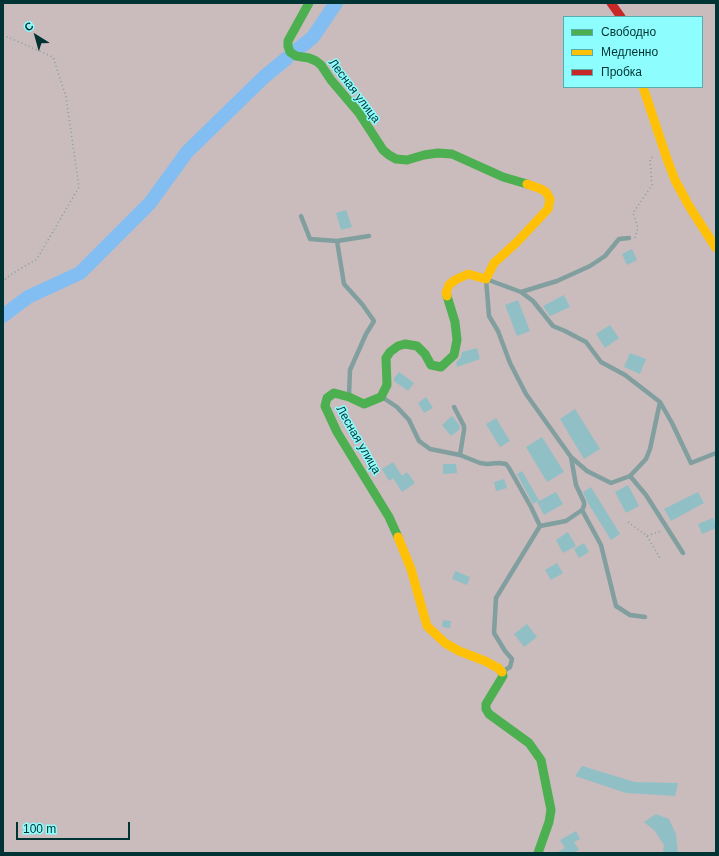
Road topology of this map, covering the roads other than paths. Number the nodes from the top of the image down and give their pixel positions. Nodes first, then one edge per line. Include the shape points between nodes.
1 (309, 3) edge
2 (603, 3) edge
3 (611, 3) edge
4 (611, 16) edge
5 (620, 16) edge
6 (643, 88) edge
7 (658, 103) dead end
8 (301, 216) dead end
9 (369, 236) dead end
10 (716, 237) edge
11 (629, 238) road end
12 (337, 241) junction
13 (716, 248) edge
14 (486, 279) junction
15 (520, 292) junction
16 (349, 397) junction
17 (381, 397) junction
18 (660, 402) junction
19 (454, 407) dead end
20 (716, 453) edge
21 (460, 455) junction
22 (571, 457) junction
23 (630, 476) junction
24 (582, 510) junction
25 (540, 526) junction
26 (683, 553) dead end
27 (645, 617) dead end
28 (502, 672) junction
29 (538, 853) edge

1 - 14 main road, Лесная улица via 288,41 290,52 321,65 330,80 360,113 382,150 396,159 407,160 438,153 452,154 503,177 541,189 548,195 548,209 494,263
2 - 4 main road
3 - 5 main road
6 - 13 main road via 675,180
7 - 10 main road via 681,179
8 - 12 lane via 310,239
9 - 12 lane
11 - 15 lane via 619,239 605,256 590,266 557,281
12 - 16 lane via 344,284 374,321 350,370
14 - 15 lane
14 - 17 main road via 468,274 449,285 446,293 455,322 457,340 454,355 441,367 431,365 417,346 398,346 386,358 387,385
14 - 22 lane via 489,316 510,362 526,394
15 - 18 lane via 533,301 553,326 586,342 601,362 625,375
16 - 17 main road, Лесная улица via 364,404
16 - 28 main road, Лесная улица via 334,393 327,398 325,406 337,432 389,517 402,545 427,626 445,644 485,661
17 - 21 lane via 401,411 419,441 430,449
18 - 20 lane via 691,463
18 - 23 lane via 646,459
19 - 21 lane via 464,426
21 - 25 lane via 480,463 506,464
22 - 23 lane via 587,471 611,483
22 - 24 lane via 576,485 584,502
23 - 26 lane via 646,495
24 - 25 lane via 566,521
24 - 27 lane via 601,545 616,606 630,615
25 - 28 lane via 496,598 494,633 512,659 510,667
28 - 29 main road via 503,676 486,704 486,709 489,714 529,743 540,760 551,810 550,822

